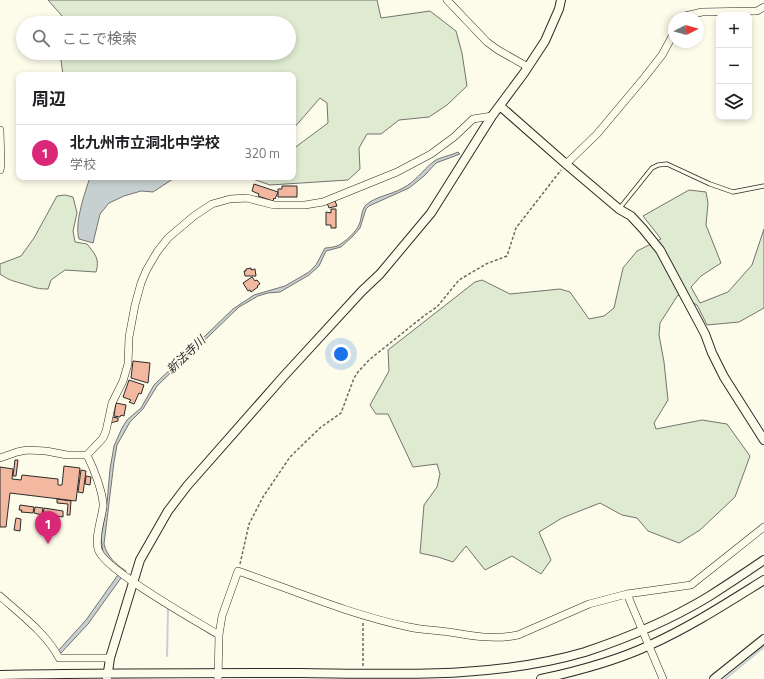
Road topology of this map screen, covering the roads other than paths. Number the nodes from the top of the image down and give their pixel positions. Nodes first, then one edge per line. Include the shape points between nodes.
1 (447, 0) edge
2 (561, 0) edge
3 (764, 8) edge
4 (702, 12) edge
5 (668, 44) edge
6 (528, 67) junction
7 (500, 106) junction
8 (492, 116) junction
9 (0, 130) edge
10 (566, 164) junction
11 (0, 170) edge
12 (764, 186) edge
13 (619, 208) junction
14 (764, 440) edge
15 (87, 455) junction
16 (0, 458) edge
17 (764, 527) edge
18 (764, 560) edge
19 (764, 580) edge
20 (133, 583) junction
21 (627, 594) junction
22 (0, 596) edge
23 (642, 630) junction
24 (219, 634) junction
25 (764, 640) edge
26 (648, 646) junction
27 (110, 658) junction
28 (0, 675) edge
29 (108, 676) edge
30 (218, 676) edge
31 (541, 679) edge
32 (663, 679) edge
33 (714, 679) edge

1 - 6 street via 487,42
2 - 6 street via 545,41
3 - 4 street via 757,11
5 - 10 street via 644,78 597,134
6 - 7 street
7 - 8 street
7 - 10 street
8 - 15 street via 473,119 431,154 397,172 322,202 274,205 247,198 230,199 212,204 194,216 168,238 146,271 135,304 129,337 128,364 123,381 112,403 103,438
8 - 20 street via 431,213 380,274 283,377 187,486 152,536 140,560
9 - 11 street
10 - 13 street
12 - 13 lane via 733,192 667,164 658,165 652,168
13 - 14 street via 644,229 660,250 705,334 724,377
15 - 16 street via 28,450
15 - 20 street via 98,482 103,505 97,539 98,551 103,559
17 - 21 street via 691,585
18 - 23 street via 706,598
19 - 26 street via 711,613
20 - 24 street
20 - 27 street
21 - 23 street
21 - 24 street via 589,604 518,635 497,638 410,627 363,615 238,571 222,616
22 - 27 street via 47,640 59,658
23 - 26 street
23 - 30 street via 584,652 483,672
24 - 30 street
25 - 33 street
26 - 31 street via 576,671
26 - 32 street
27 - 29 street
28 - 29 street
29 - 30 street

